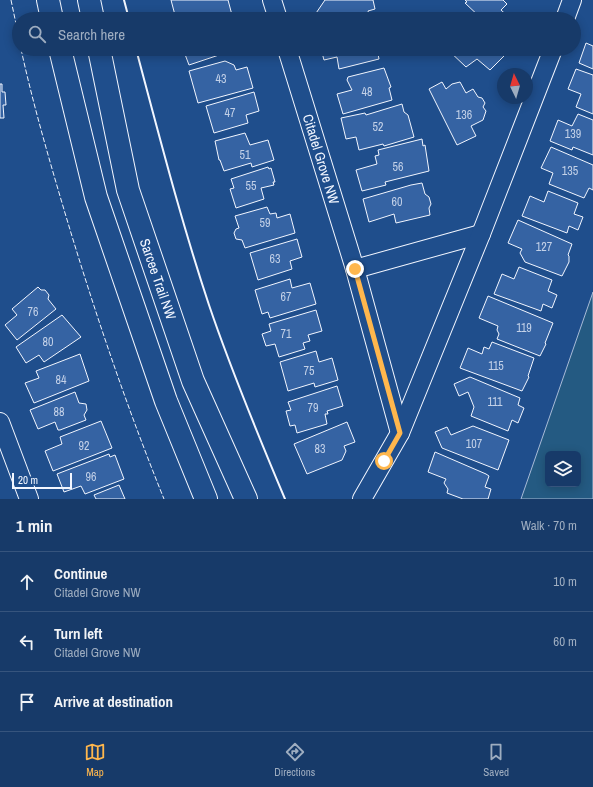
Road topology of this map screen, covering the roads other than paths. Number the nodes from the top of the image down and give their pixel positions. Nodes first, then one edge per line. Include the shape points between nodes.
1 (48, 0) edge
2 (89, 0) edge
3 (272, 0) edge
4 (572, 0) edge
5 (51, 12) edge
6 (92, 12) edge
7 (276, 12) edge
8 (568, 12) edge
9 (62, 56) edge
10 (100, 56) edge
11 (289, 56) edge
12 (550, 56) edge
13 (481, 234) junction
14 (355, 269) junction
15 (0, 422) edge
16 (400, 433) junction
17 (29, 499) edge
18 (206, 499) edge
19 (246, 499) edge
20 (362, 499) edge

1 - 5 main road
2 - 6 main road
3 - 7 street
4 - 8 street
9 - 18 main road via 96,197 166,401
10 - 19 main road, Sarcee Trail NW via 130,197 193,381
11 - 14 street, Citadel Grove NW
12 - 13 street
13 - 14 street
13 - 16 street
14 - 16 street, Citadel Grove NW
15 - 17 street
16 - 20 street

